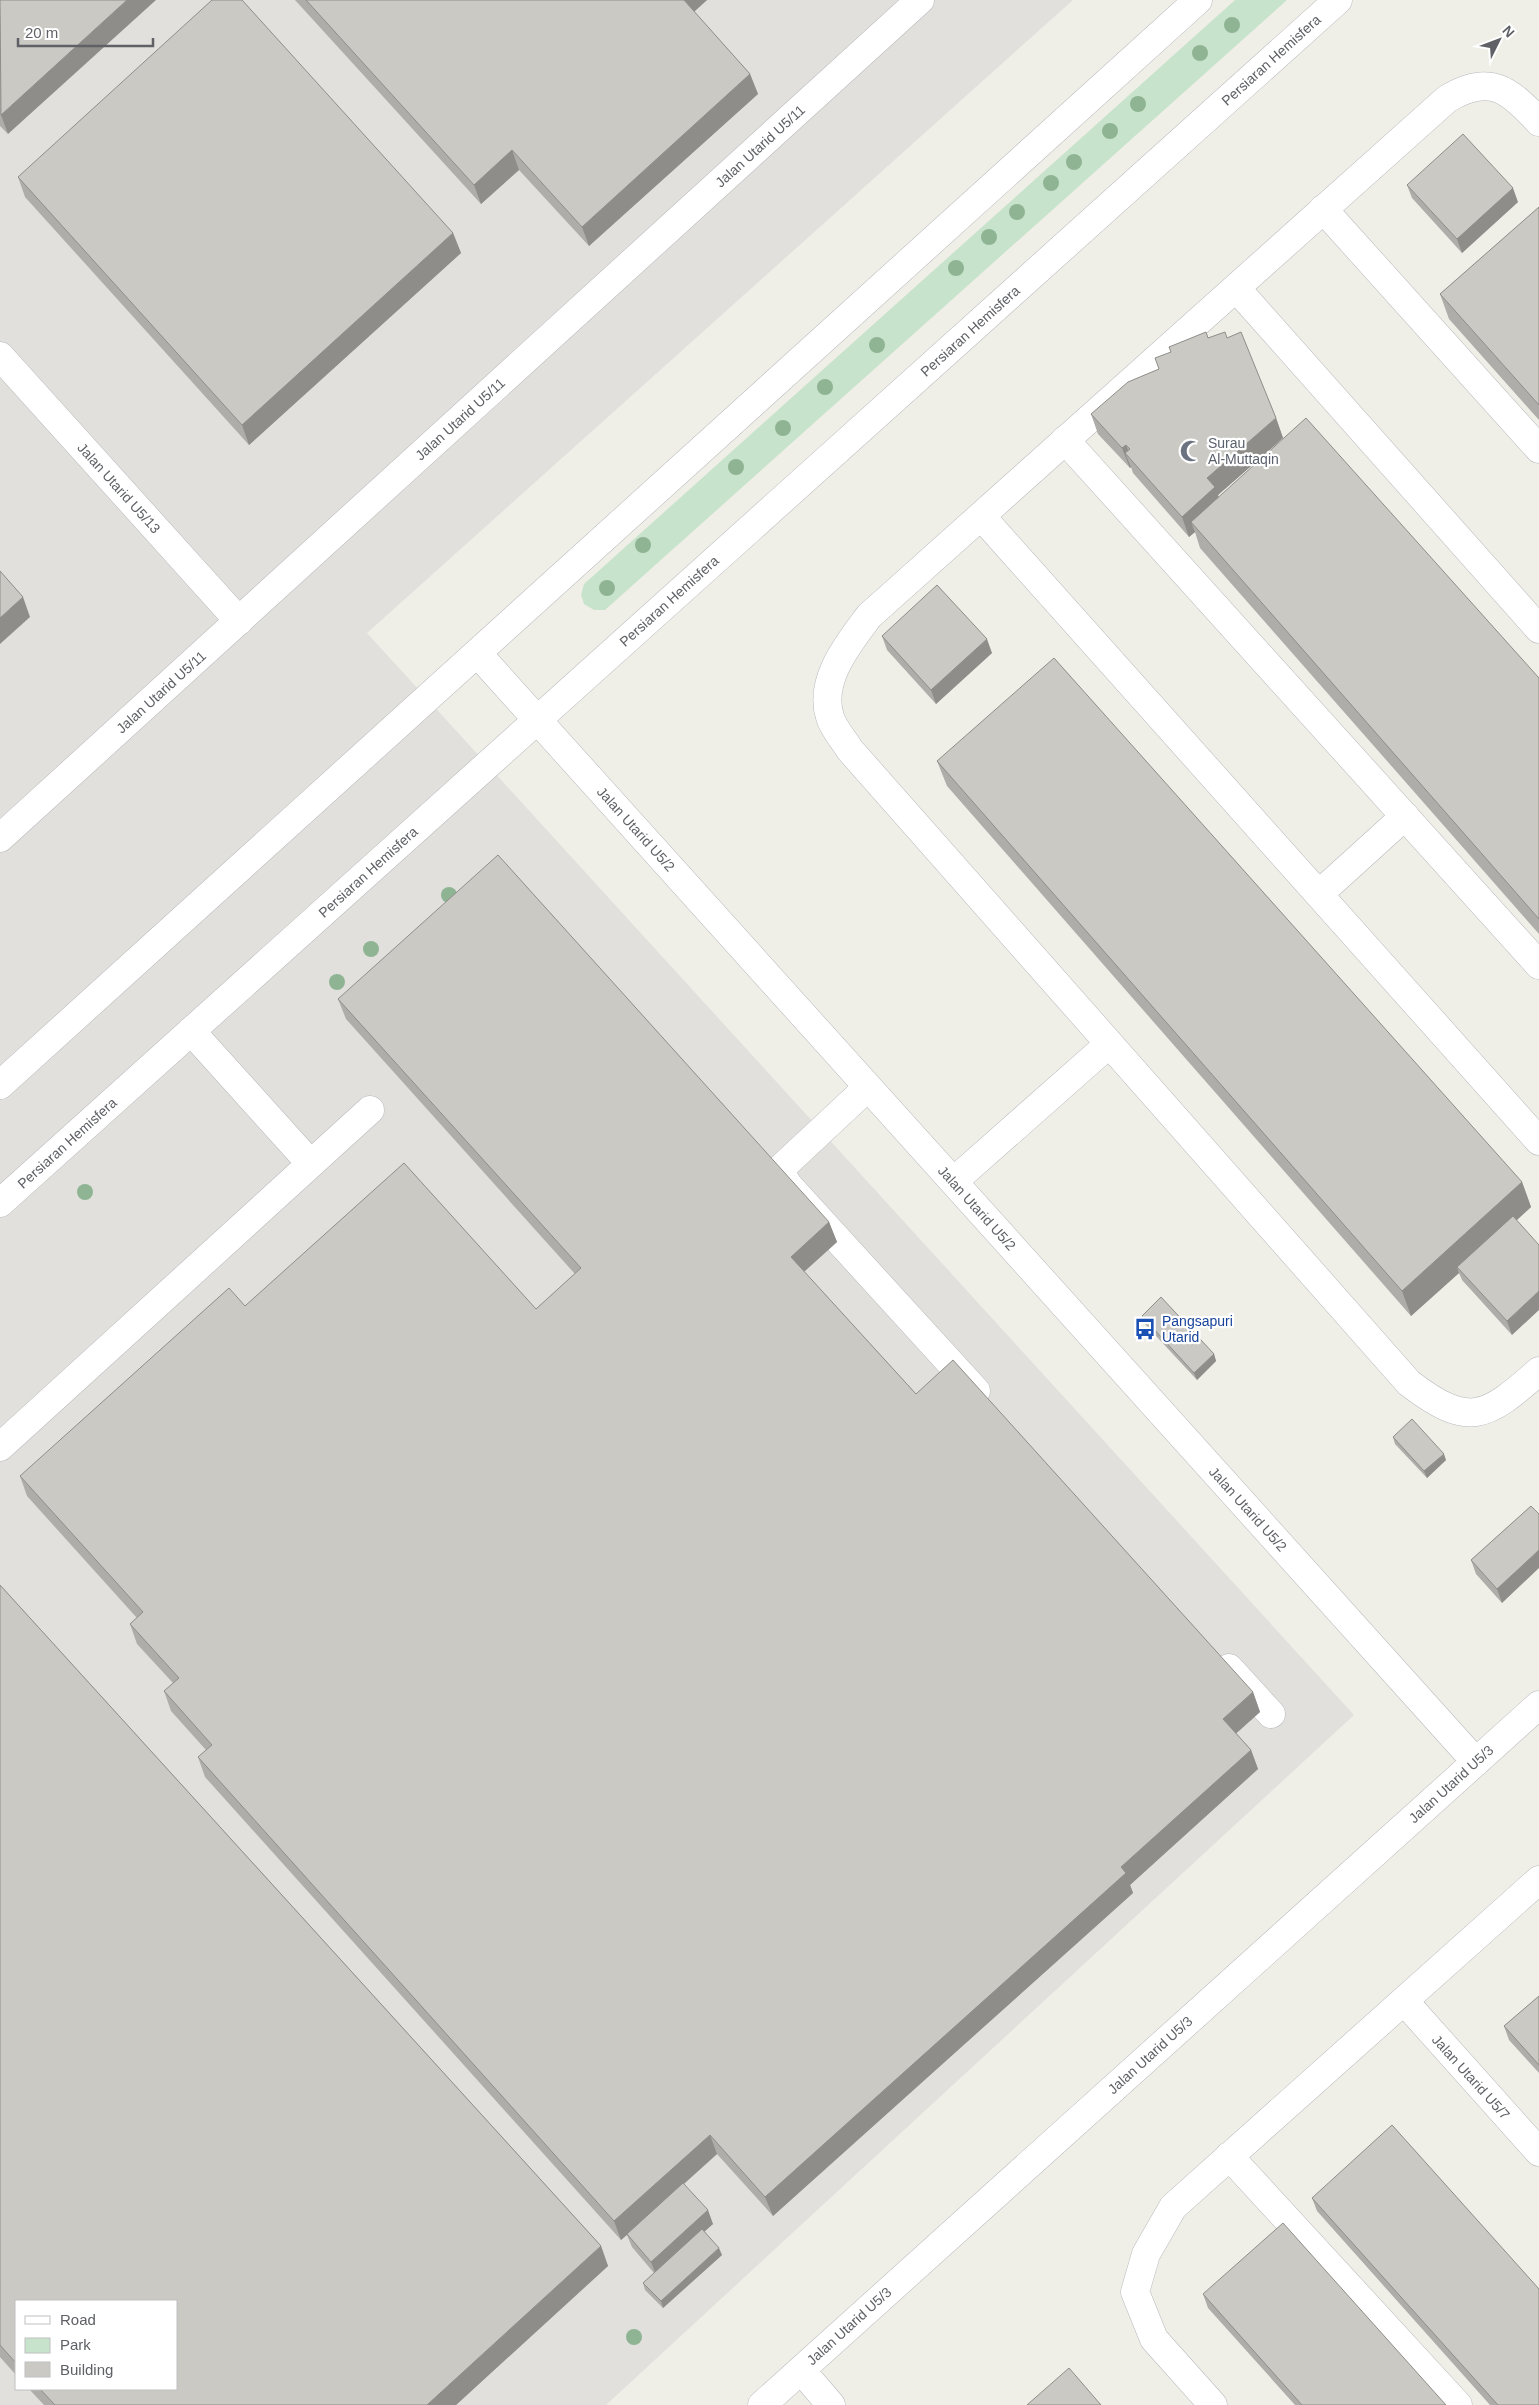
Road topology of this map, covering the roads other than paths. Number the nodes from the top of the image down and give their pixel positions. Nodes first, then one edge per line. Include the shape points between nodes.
1 (920, 0) edge
2 (1198, 0) edge
3 (1338, 0) edge
4 (1539, 122) edge
5 (1323, 209) junction
6 (1236, 288) junction
7 (0, 356) edge
8 (1065, 440) junction
9 (1539, 449) edge
10 (982, 516) junction
11 (239, 621) junction
12 (1539, 629) edge
13 (478, 654) junction
14 (538, 719) junction
15 (1404, 816) junction
16 (0, 838) edge
17 (1320, 894) junction
18 (1539, 965) edge
19 (191, 1031) junction
20 (1109, 1044) junction
21 (0, 1085) edge
22 (868, 1087) junction
23 (370, 1110) dead end
24 (1539, 1140) edge
25 (310, 1163) junction
26 (954, 1182) junction
27 (0, 1204) edge
28 (1539, 1371) edge
29 (996, 1413) edge
30 (0, 1447) edge
31 (1211, 1648) edge
32 (1539, 1705) edge
33 (1271, 1714) dead end
34 (1476, 1762) junction
35 (1537, 1887) edge
36 (1404, 2001) junction
37 (1539, 2152) edge
38 (1229, 2156) junction
39 (800, 2370) junction
40 (762, 2405) edge
41 (831, 2405) edge
42 (1213, 2405) edge
43 (1458, 2405) edge

1 - 11 street, Jalan Utarid U5/11
2 - 13 street
3 - 14 street, Persiaran Hemisfera
4 - 5 street via 1506,91 1486,85 1465,88 1447,99
5 - 6 street
5 - 9 street
6 - 8 street
6 - 12 street
7 - 11 street, Jalan Utarid U5/13
8 - 10 street
8 - 15 street
10 - 17 street
10 - 20 street via 869,616 843,651 828,690 830,717 850,750
11 - 16 street, Jalan Utarid U5/11
13 - 14 street, Jalan Utarid U5/2
13 - 21 street
14 - 19 street, Persiaran Hemisfera
14 - 22 street, Jalan Utarid U5/2
15 - 17 street
15 - 18 street
17 - 24 street
19 - 25 street
19 - 27 street, Persiaran Hemisfera
20 - 26 street
20 - 28 street via 1409,1383 1436,1403 1460,1412 1479,1413 1510,1397
22 - 26 street, Jalan Utarid U5/2
22 - 29 street via 779,1170 788,1185
23 - 25 street
25 - 30 street
26 - 34 street, Jalan Utarid U5/2
31 - 33 street
32 - 34 street, Jalan Utarid U5/3
34 - 39 street, Jalan Utarid U5/3
35 - 36 street
36 - 37 street, Jalan Utarid U5/7
36 - 38 street
38 - 42 street via 1174,2207 1146,2254 1135,2292 1154,2339
38 - 43 street
39 - 40 street, Jalan Utarid U5/3
39 - 41 street

